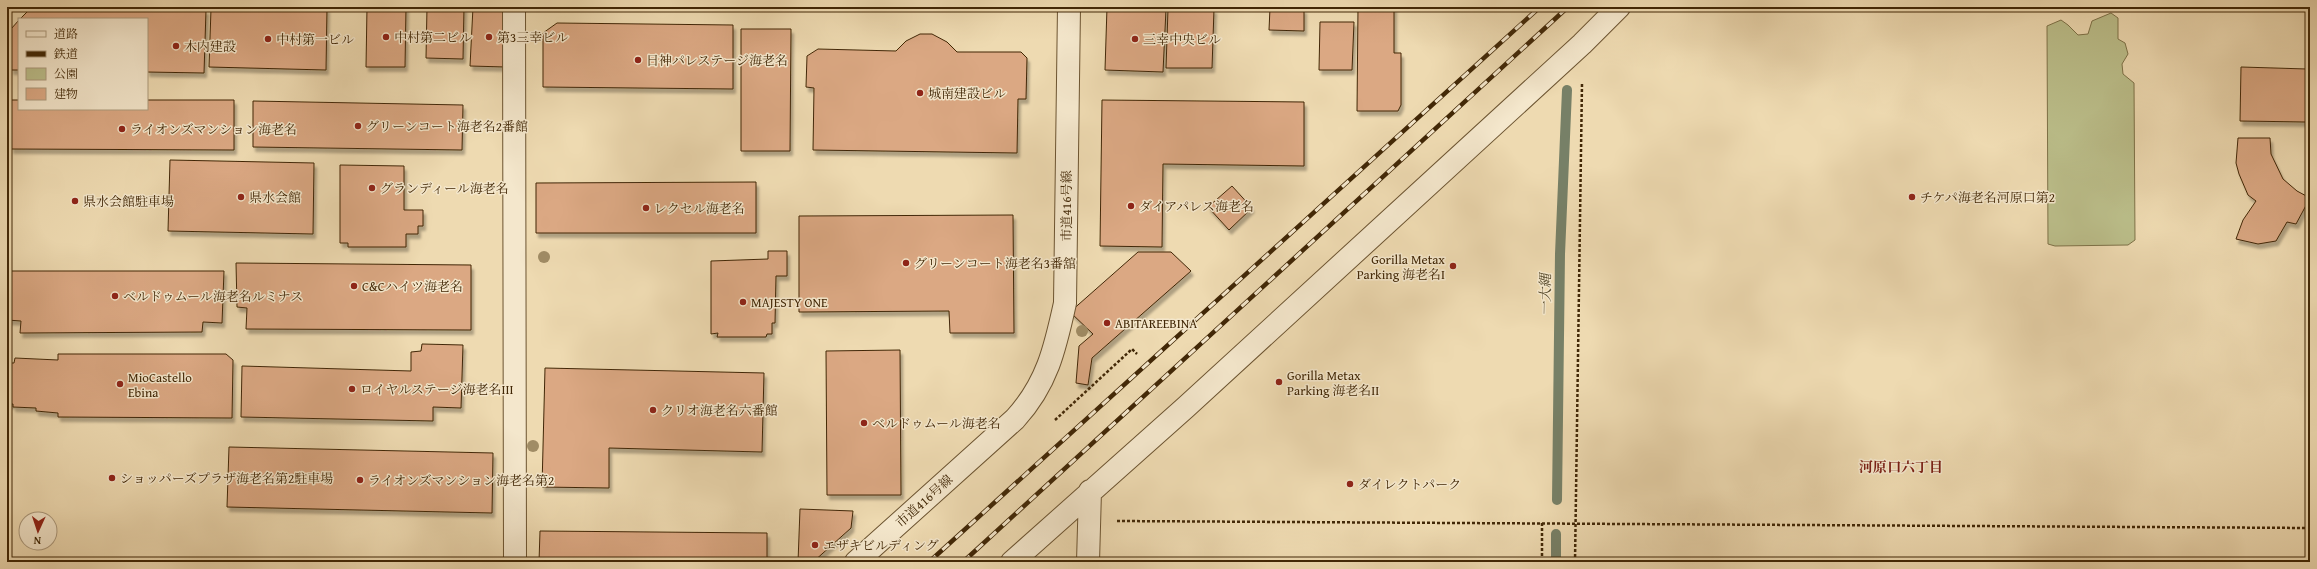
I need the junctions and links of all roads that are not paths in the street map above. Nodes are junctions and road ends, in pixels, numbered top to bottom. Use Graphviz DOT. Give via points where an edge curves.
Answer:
graph roads {
  1 [pos="514,7"];
  2 [pos="1069,7"];
  3 [pos="1620,7"];
  4 [pos="1090,492"];
  5 [pos="515,562"];
  6 [pos="856,562"];
  7 [pos="1012,562"];
  8 [pos="1088,562"];
  1 -- 5 [label="street"];
  2 -- 6 [label="street, 市道416号線" via="1065,303 1054,351 1031,401 1015,419"];
  3 -- 4 [label="street"];
  4 -- 7 [label="street"];
  4 -- 8 [label="street"];
}
